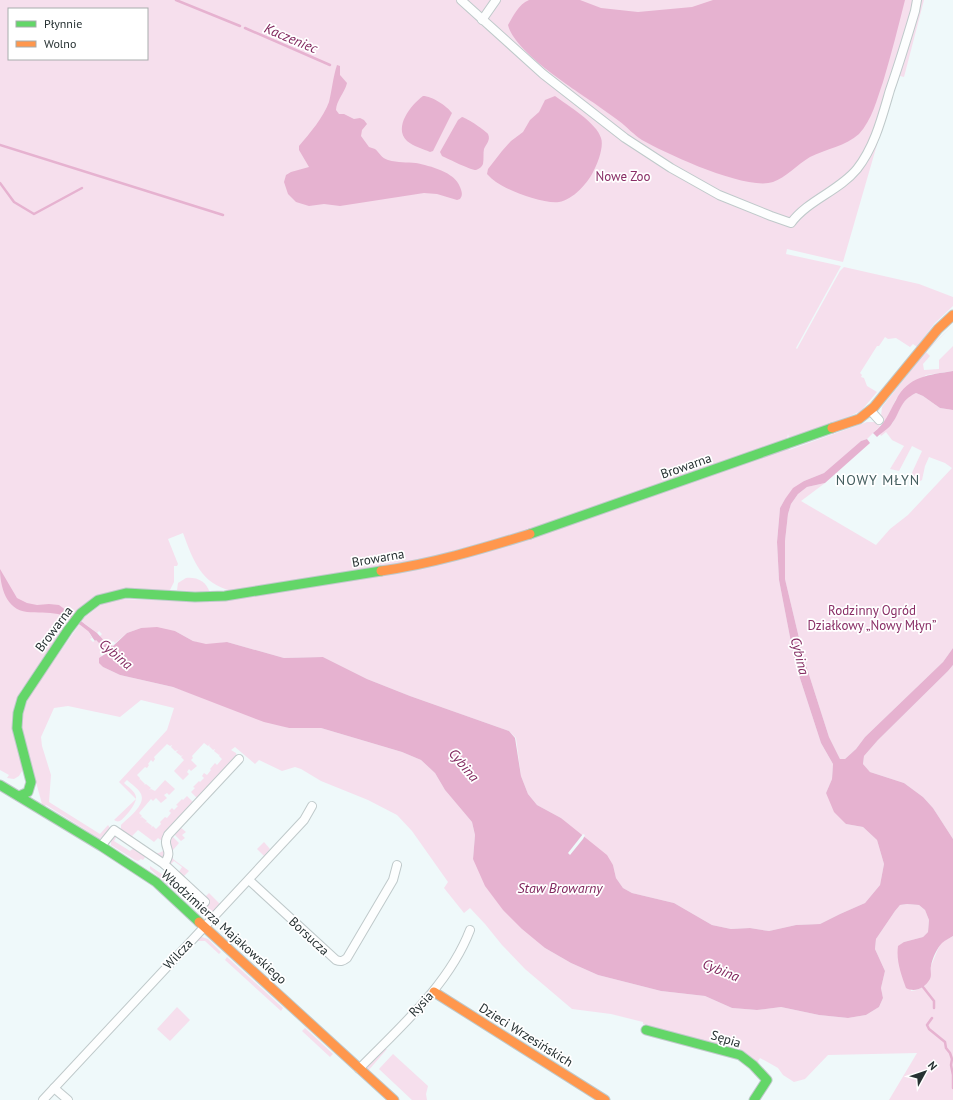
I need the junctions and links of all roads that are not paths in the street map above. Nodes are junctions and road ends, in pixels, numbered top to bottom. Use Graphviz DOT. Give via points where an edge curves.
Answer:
graph roads {
  1 [pos="461,0"];
  2 [pos="496,0"];
  3 [pos="917,0"];
  4 [pos="482,20"];
  5 [pos="953,314"];
  6 [pos="870,410"];
  7 [pos="879,420"];
  8 [pos="239,759"];
  9 [pos="0,785"];
  10 [pos="19,796"];
  11 [pos="312,806"];
  12 [pos="101,846"];
  13 [pos="164,864"];
  14 [pos="397,865"];
  15 [pos="248,880"];
  16 [pos="205,902"];
  17 [pos="205,926"];
  18 [pos="470,930"];
  19 [pos="434,992"];
  20 [pos="646,1030"];
  21 [pos="359,1069"];
  22 [pos="54,1088"];
  23 [pos="43,1100"];
  24 [pos="68,1100"];
  25 [pos="394,1100"];
  26 [pos="605,1100"];
  27 [pos="754,1100"];
  1 -- 4 [label="street"];
  2 -- 4 [label="street"];
  3 -- 4 [label="street" via="880,123 868,152 851,176 791,223 719,195 671,168 626,138 543,74"];
  5 -- 6 [label="street, Browarna"];
  6 -- 7 [label="street"];
  6 -- 10 [label="street, Browarna" via="851,422 547,529 437,560 225,596 126,593 98,600 87,608 68,630 22,699 17,728 31,782 28,792"];
  8 -- 13 [label="street" via="168,835 166,846 169,857"];
  9 -- 10 [label="street, Włodzimierza Majakowskiego"];
  10 -- 12 [label="street, Włodzimierza Majakowskiego"];
  11 -- 15 [label="street, Wilcza" via="304,820"];
  12 -- 13 [label="street" via="114,830"];
  12 -- 17 [label="street, Włodzimierza Majakowskiego" via="156,882"];
  13 -- 16 [label="street"];
  14 -- 15 [label="street, Borsucza" via="393,880 347,958 340,962"];
  15 -- 17 [label="street, Wilcza"];
  17 -- 21 [label="street, Włodzimierza Majakowskiego"];
  17 -- 22 [label="street, Wilcza"];
  18 -- 19 [label="street, Rysia"];
  19 -- 21 [label="street, Rysia"];
  19 -- 26 [label="street, Dzieci Wrzesińskich"];
  20 -- 27 [label="street, Sępia" via="740,1055 767,1080"];
  21 -- 25 [label="street, Włodzimierza Majakowskiego"];
  22 -- 23 [label="street, Wilcza"];
  22 -- 24 [label="street"];
}
